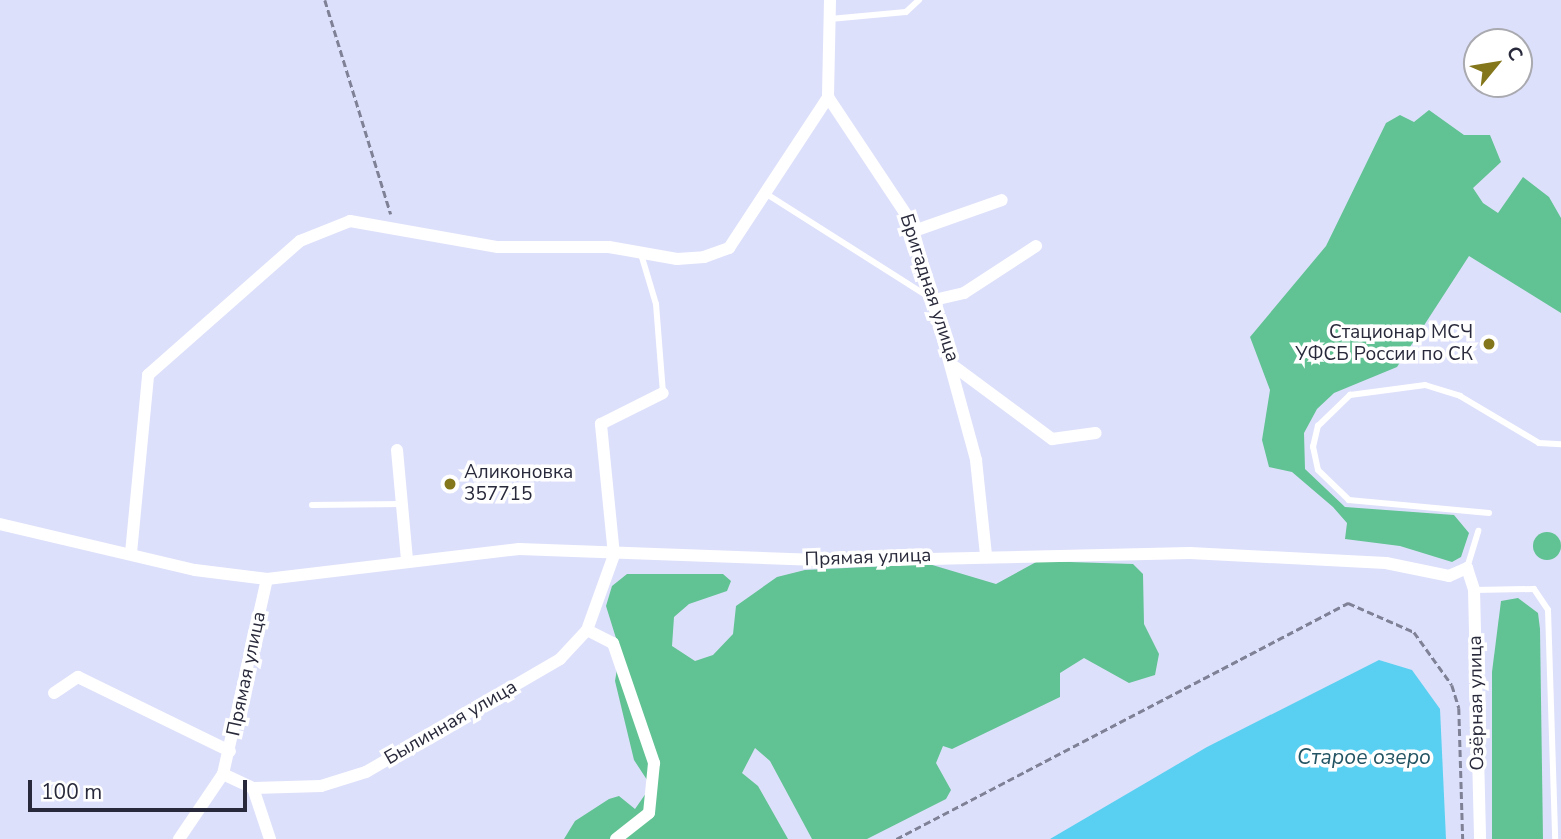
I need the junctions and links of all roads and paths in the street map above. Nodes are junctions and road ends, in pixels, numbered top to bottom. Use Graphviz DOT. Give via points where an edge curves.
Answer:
graph roads {
  1 [pos="325,0"];
  2 [pos="830,0"];
  3 [pos="919,0"];
  4 [pos="828,20"];
  5 [pos="828,97"];
  6 [pos="765,193"];
  7 [pos="1002,200"];
  8 [pos="914,231"];
  9 [pos="399,233"];
  10 [pos="1036,246"];
  11 [pos="640,252"];
  12 [pos="934,300"];
  13 [pos="955,367"];
  14 [pos="663,393"];
  15 [pos="1096,433"];
  16 [pos="1561,444"];
  17 [pos="397,450"];
  18 [pos="402,504"];
  19 [pos="312,505"];
  20 [pos="1489,513"];
  21 [pos="0,523"];
  22 [pos="1478,531"];
  23 [pos="131,553"];
  24 [pos="614,555"];
  25 [pos="986,555"];
  26 [pos="407,560"];
  27 [pos="1467,568"];
  28 [pos="267,579"];
  29 [pos="1474,590"];
  30 [pos="587,630"];
  31 [pos="54,693"];
  32 [pos="230,751"];
  33 [pos="223,774"];
  34 [pos="253,788"];
  35 [pos="1558,820"];
  36 [pos="179,839"];
  37 [pos="270,839"];
  38 [pos="617,839"];
  39 [pos="896,839"];
  40 [pos="1463,839"];
  41 [pos="1480,839"];
  42 [pos="1555,839"];
  1 -- 9 [label="path" via="378,184"];
  2 -- 4 [label="street"];
  3 -- 4 [label="lane" via="906,12"];
  4 -- 5 [label="street"];
  5 -- 6 [label="street"];
  5 -- 8 [label="street, Бригадная улица" via="896,191"];
  6 -- 11 [label="street" via="729,248 677,259"];
  6 -- 12 [label="lane"];
  7 -- 8 [label="street"];
  8 -- 12 [label="street, Бригадная улица"];
  9 -- 11 [label="street" via="498,247"];
  9 -- 23 [label="street" via="350,221 324,227 300,241 148,375"];
  10 -- 12 [label="street" via="964,293"];
  11 -- 14 [label="lane" via="656,304"];
  12 -- 13 [label="street, Бригадная улица"];
  13 -- 15 [label="street" via="1052,439"];
  13 -- 25 [label="street, Бригадная улица" via="976,460"];
  14 -- 24 [label="street" via="601,425"];
  16 -- 20 [label="lane" via="1539,443 1460,396 1425,384 1350,395 1318,426 1313,447 1318,470 1349,500"];
  17 -- 18 [label="street"];
  18 -- 19 [label="lane"];
  18 -- 26 [label="street"];
  21 -- 23 [label="street, Прямая улица"];
  22 -- 27 [label="lane"];
  23 -- 28 [label="street, Прямая улица" via="195,570"];
  24 -- 25 [label="street, Прямая улица" via="839,561"];
  24 -- 26 [label="street, Прямая улица" via="519,549"];
  24 -- 30 [label="street, Былинная улица"];
  25 -- 27 [label="street, Прямая улица" via="1190,552 1386,563 1448,576"];
  26 -- 28 [label="street, Прямая улица"];
  27 -- 29 [label="street, Озёрная улица"];
  28 -- 32 [label="street, Прямая улица"];
  29 -- 35 [label="lane" via="1534,589 1548,610"];
  29 -- 41 [label="street, Озёрная улица"];
  30 -- 34 [label="street, Былинная улица" via="560,659 366,772 321,786"];
  30 -- 38 [label="street" via="613,643 654,763 649,813"];
  31 -- 32 [label="street" via="78,677"];
  32 -- 33 [label="street, Прямая улица"];
  33 -- 34 [label="street, Былинная улица"];
  33 -- 36 [label="street, Прямая улица"];
  34 -- 37 [label="street"];
  35 -- 42 [label="lane"];
  39 -- 40 [label="path" via="1348,603 1414,632 1452,685 1460,708"];
}
